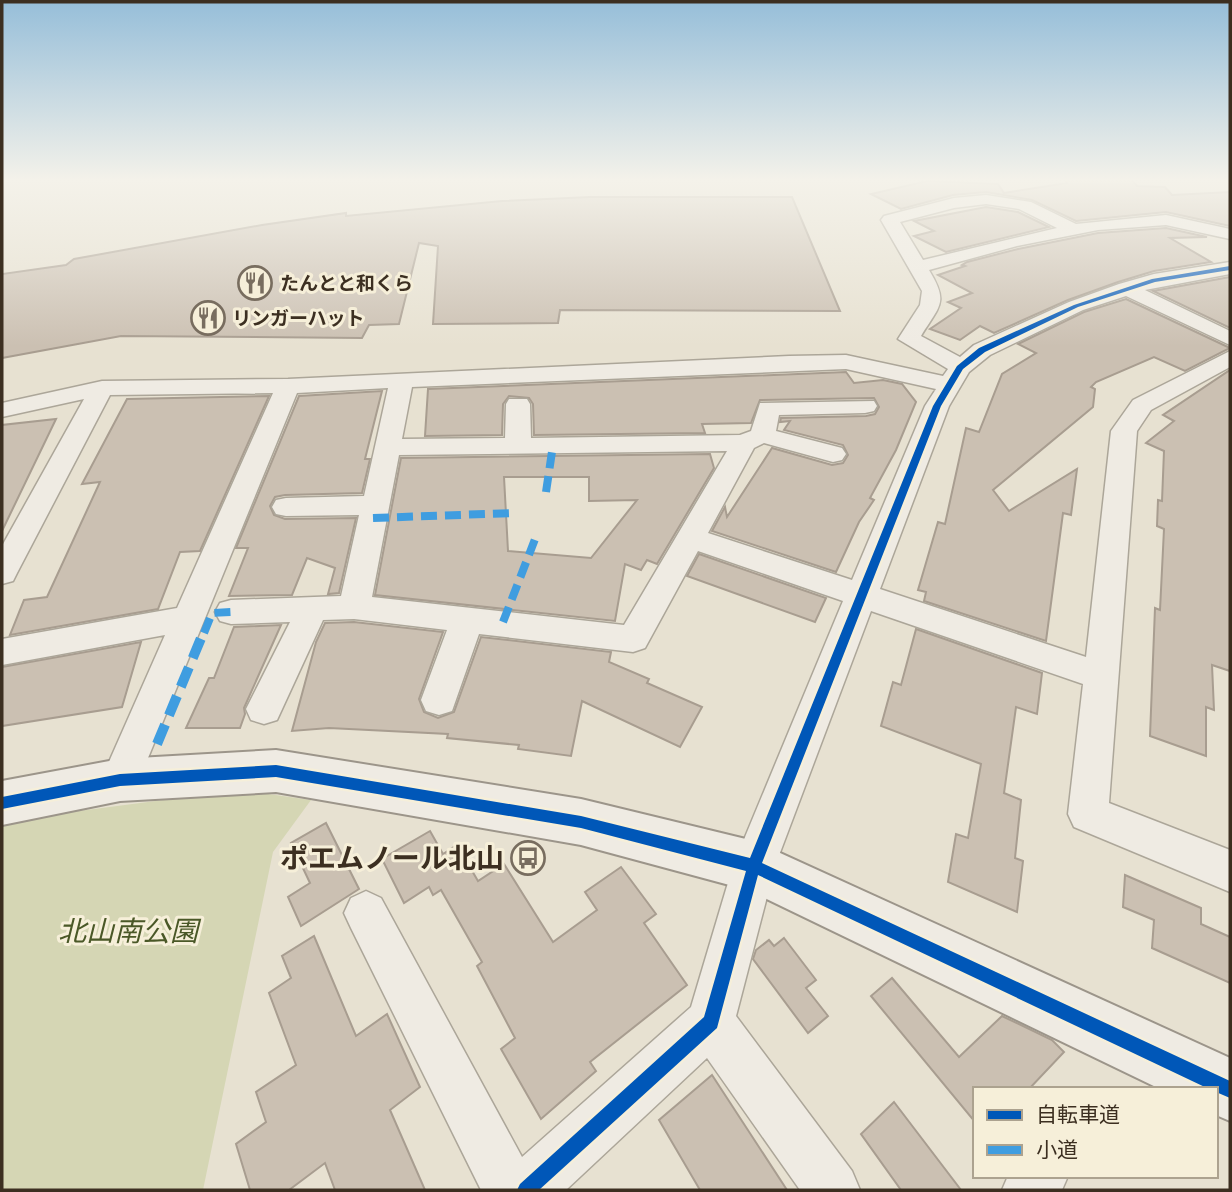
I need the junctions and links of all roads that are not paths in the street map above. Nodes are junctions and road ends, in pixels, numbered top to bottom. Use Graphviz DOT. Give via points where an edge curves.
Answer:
graph roads {
  1 [pos="899,235"];
  2 [pos="1045,235"];
  3 [pos="917,267"];
  4 [pos="1230,268"];
  5 [pos="1126,288"];
  6 [pos="1230,339"];
  7 [pos="1230,358"];
  8 [pos="955,377"];
  9 [pos="402,380"];
  10 [pos="288,386"];
  11 [pos="102,388"];
  12 [pos="518,404"];
  13 [pos="865,406"];
  14 [pos="2,410"];
  15 [pos="753,439"];
  16 [pos="518,446"];
  17 [pos="388,447"];
  18 [pos="833,454"];
  19 [pos="376,505"];
  20 [pos="286,508"];
  21 [pos="691,538"];
  22 [pos="2,573"];
  23 [pos="862,594"];
  24 [pos="354,607"];
  25 [pos="312,609"];
  26 [pos="231,612"];
  27 [pos="468,618"];
  28 [pos="187,619"];
  29 [pos="2,652"];
  30 [pos="1100,676"];
  31 [pos="439,700"];
  32 [pos="264,709"];
  33 [pos="120,780"];
  34 [pos="2,803"];
  35 [pos="754,866"];
  36 [pos="1230,871"];
  37 [pos="366,913"];
  38 [pos="711,1021"];
  39 [pos="1230,1090"];
  40 [pos="510,1190"];
  41 [pos="526,1190"];
  42 [pos="833,1190"];
  1 -- 3 [label="street"];
  2 -- 3 [label="street"];
  3 -- 8 [label="street" via="932,291 930,305 909,340 940,353"];
  4 -- 5 [label="street"];
  5 -- 6 [label="street"];
  5 -- 8 [label="street" via="982,350"];
  7 -- 30 [label="street" via="1142,405 1124,431"];
  8 -- 9 [label="street" via="846,362"];
  8 -- 23 [label="street" via="937,406"];
  9 -- 10 [label="street"];
  9 -- 17 [label="street"];
  10 -- 11 [label="street"];
  10 -- 28 [label="street"];
  11 -- 14 [label="street"];
  11 -- 22 [label="street"];
  12 -- 16 [label="street"];
  13 -- 15 [label="street" via="769,408"];
  15 -- 16 [label="street"];
  15 -- 18 [label="street"];
  15 -- 21 [label="street"];
  16 -- 17 [label="street"];
  17 -- 19 [label="street"];
  19 -- 20 [label="street"];
  19 -- 24 [label="street"];
  21 -- 23 [label="street"];
  21 -- 27 [label="street" via="633,639"];
  23 -- 30 [label="street"];
  23 -- 35 [label="street"];
  24 -- 25 [label="street"];
  24 -- 27 [label="street"];
  25 -- 26 [label="street"];
  25 -- 32 [label="street"];
  27 -- 31 [label="street"];
  28 -- 29 [label="street"];
  28 -- 33 [label="street"];
  30 -- 36 [label="street" via="1088,814"];
  33 -- 34 [label="street"];
  33 -- 35 [label="street" via="276,771 581,822"];
  35 -- 38 [label="street"];
  35 -- 39 [label="street"];
  37 -- 40 [label="street"];
  38 -- 41 [label="street"];
  38 -- 42 [label="street"];
}
